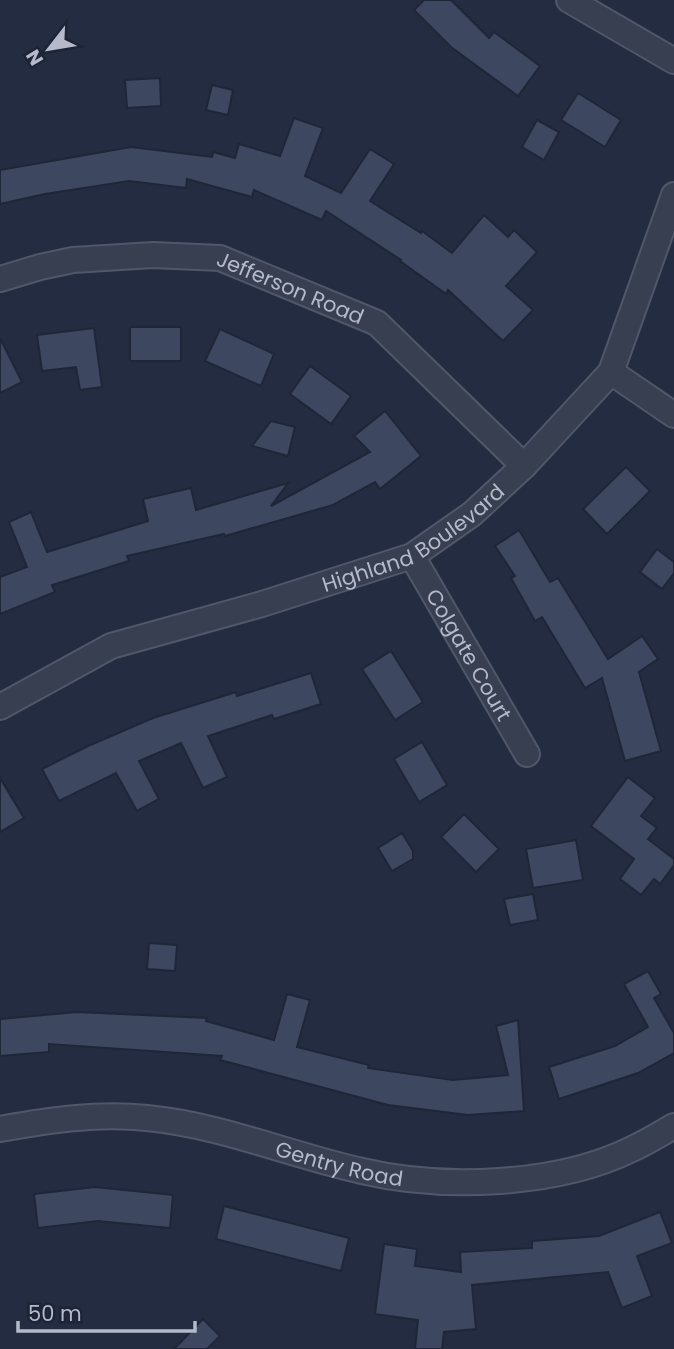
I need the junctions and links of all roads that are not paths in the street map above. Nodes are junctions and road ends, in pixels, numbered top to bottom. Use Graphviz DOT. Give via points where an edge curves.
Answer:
graph roads {
  1 [pos="569,0"];
  2 [pos="674,61"];
  3 [pos="674,195"];
  4 [pos="0,279"];
  5 [pos="611,372"];
  6 [pos="674,415"];
  7 [pos="524,466"];
  8 [pos="412,556"];
  9 [pos="0,707"];
  10 [pos="527,754"];
  11 [pos="674,1126"];
  12 [pos="0,1129"];
  1 -- 2 [label="street"];
  3 -- 5 [label="street, Highland Boulevard"];
  4 -- 7 [label="street, Jefferson Road" via="73,260 153,255 220,258 377,323"];
  5 -- 6 [label="street"];
  5 -- 7 [label="street, Highland Boulevard"];
  7 -- 8 [label="street, Highland Boulevard" via="472,514"];
  8 -- 9 [label="street, Highland Boulevard" via="111,646"];
  8 -- 10 [label="street, Colgate Court"];
  11 -- 12 [label="street, Gentry Road" via="631,1150 594,1163 542,1176 444,1184 362,1171 198,1125 146,1118 94,1116"];
}
